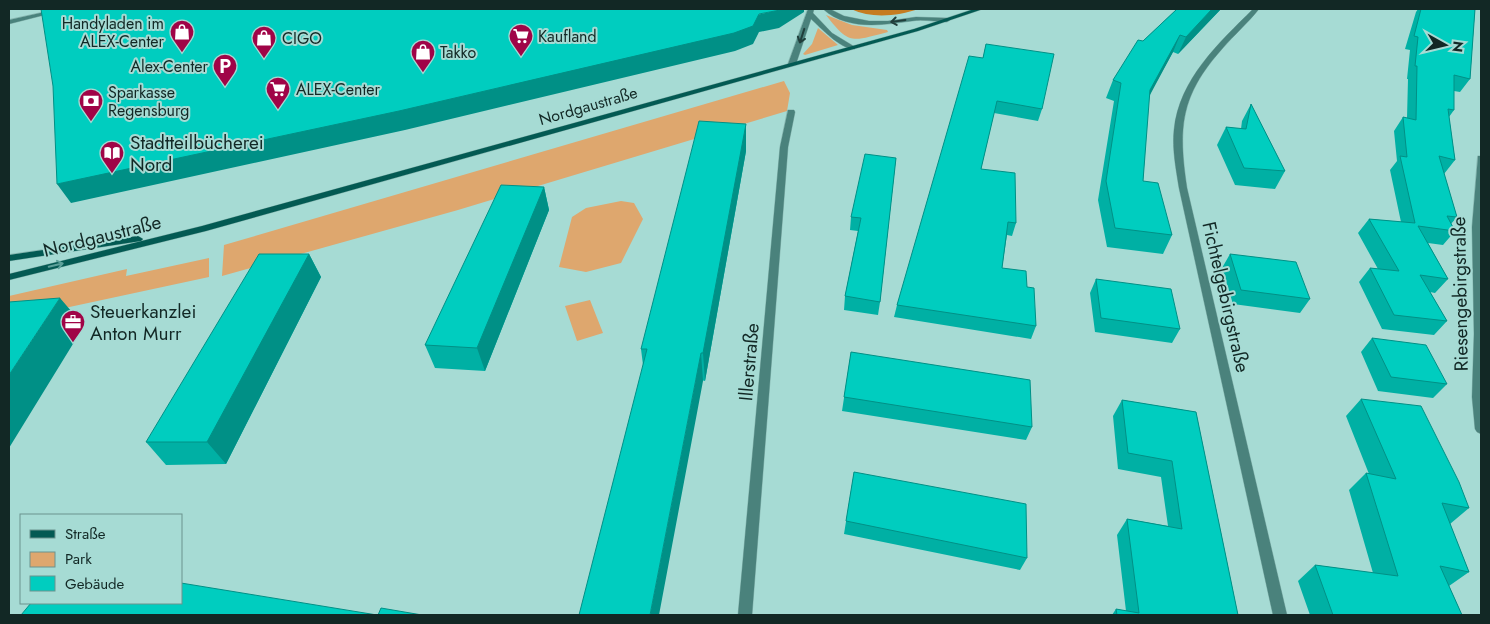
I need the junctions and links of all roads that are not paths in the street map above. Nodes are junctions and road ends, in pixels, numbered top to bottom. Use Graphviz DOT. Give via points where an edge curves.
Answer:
graph roads {
  1 [pos="64,9"];
  2 [pos="826,9"];
  3 [pos="980,9"];
  4 [pos="1256,9"];
  5 [pos="810,11"];
  6 [pos="947,20"];
  7 [pos="9,22"];
  8 [pos="853,48"];
  9 [pos="792,64"];
  10 [pos="791,112"];
  11 [pos="1481,158"];
  12 [pos="203,229"];
  13 [pos="9,258"];
  14 [pos="9,276"];
  15 [pos="1480,398"];
  16 [pos="1481,429"];
  17 [pos="746,615"];
  18 [pos="1280,615"];
  1 -- 7 [label="street"];
  6 -- 2 [label="street, one-way" via="851,21"];
  3 -- 6 [label="main road, Nordgaustraße"];
  4 -- 18 [label="street, Fichtelgebirgstraße" via="1211,56 1197,77 1186,98 1178,127 1177,151"];
  5 -- 8 [label="street" via="830,34"];
  5 -- 9 [label="street, one-way"];
  6 -- 8 [label="main road, Nordgaustraße"];
  8 -- 9 [label="main road, Nordgaustraße"];
  9 -- 12 [label="main road, Nordgaustraße"];
  10 -- 17 [label="street, Illerstraße" via="784,147"];
  11 -- 15 [label="street, Riesengebirgstraße" via="1476,228"];
  12 -- 13 [label="main road, Nordgaustraße"];
  14 -- 12 [label="main road, Nordgaustraße, one-way"];
  15 -- 16 [label="street, Riesengebirgstraße"];
}
